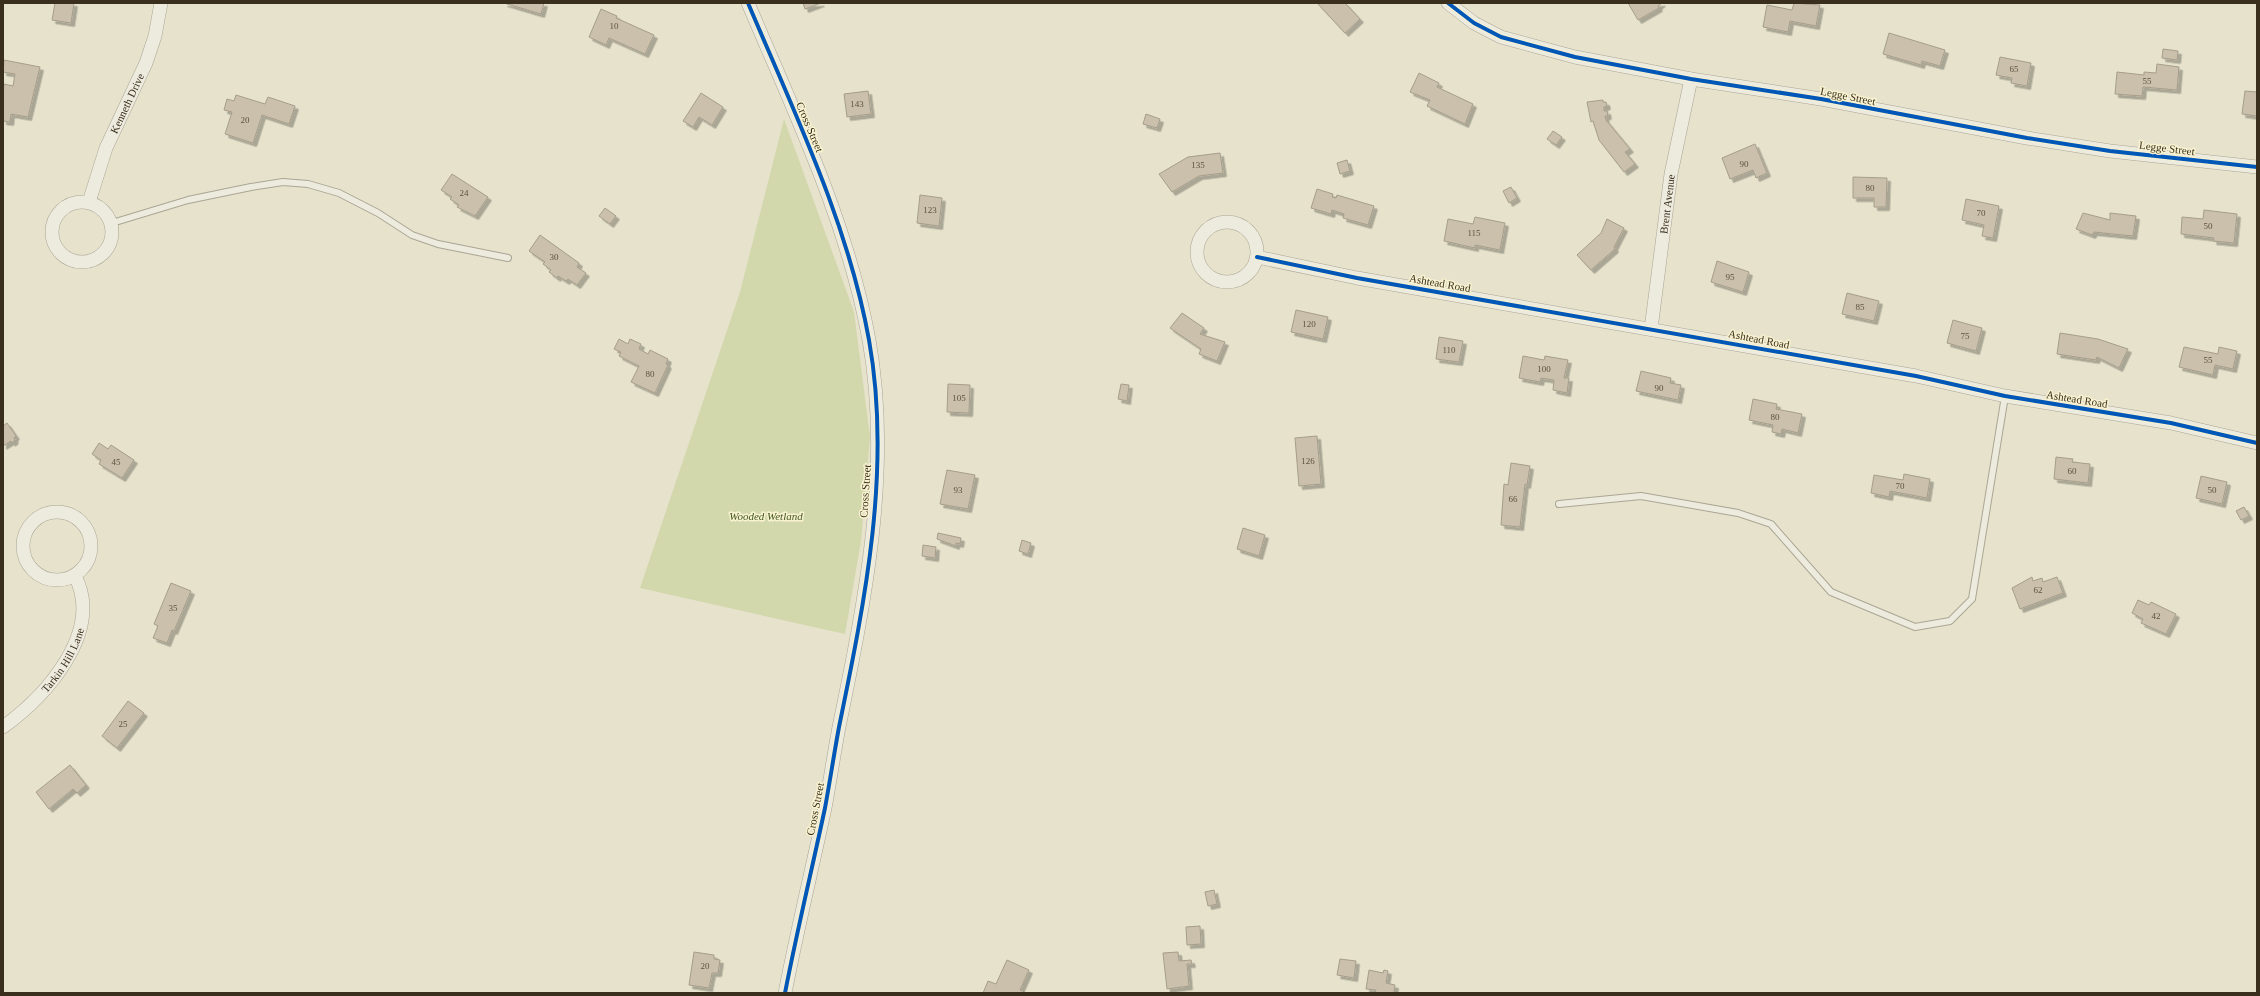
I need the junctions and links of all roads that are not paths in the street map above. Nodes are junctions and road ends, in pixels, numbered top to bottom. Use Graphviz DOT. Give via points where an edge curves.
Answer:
graph roads {
  1 [pos="161,3"];
  2 [pos="748,3"];
  3 [pos="1448,3"];
  4 [pos="1691,79"];
  5 [pos="2257,167"];
  6 [pos="89,202"];
  7 [pos="112,223"];
  8 [pos="1257,257"];
  9 [pos="508,258"];
  10 [pos="1651,329"];
  11 [pos="2005,396"];
  12 [pos="2257,442"];
  13 [pos="1559,504"];
  14 [pos="75,576"];
  15 [pos="3,727"];
  16 [pos="785,993"];
  1 -- 6 [label="street, Kenneth Drive" via="155,36 146,63 106,148"];
  2 -- 16 [label="street, Cross Street" via="816,166 851,270 869,341 875,384 877,428 873,514 859,626 825,805"];
  3 -- 4 [label="street, Legge Street" via="1488,32 1528,46 1582,59"];
  4 -- 5 [label="street, Legge Street" via="1821,99 1944,124 2110,151"];
  4 -- 10 [label="street, Brent Avenue" via="1671,174"];
  6 -- 7 [label="street" via="103,209"];
  6 -- 7 [label="street" via="66,206 56,218 53,225 54,241 62,254 76,261 91,261 98,257 109,246 113,231"];
  7 -- 9 [label="lane" via="188,200 251,187 283,182 308,184 340,193 412,235 438,244"];
  8 -- 8 [label="street" via="1251,271 1238,281 1214,280 1202,269 1197,254 1200,238 1218,223 1242,225 1251,233 1257,244"];
  8 -- 10 [label="street, Ashtead Road" via="1349,276"];
  10 -- 11 [label="street, Ashtead Road" via="1916,376"];
  11 -- 12 [label="street, Ashtead Road" via="2171,423"];
  11 -- 13 [label="lane" via="1972,599 1950,621 1915,627 1831,592 1771,524 1738,513 1641,496"];
  14 -- 14 [label="street" via="50,580 28,565 23,541 29,526 40,516 56,511 64,512 78,518 88,530 92,546 91,555"];
  14 -- 15 [label="street, Tarkin Hill Lane" via="82,592 83,615 67,657 46,688"];
}
